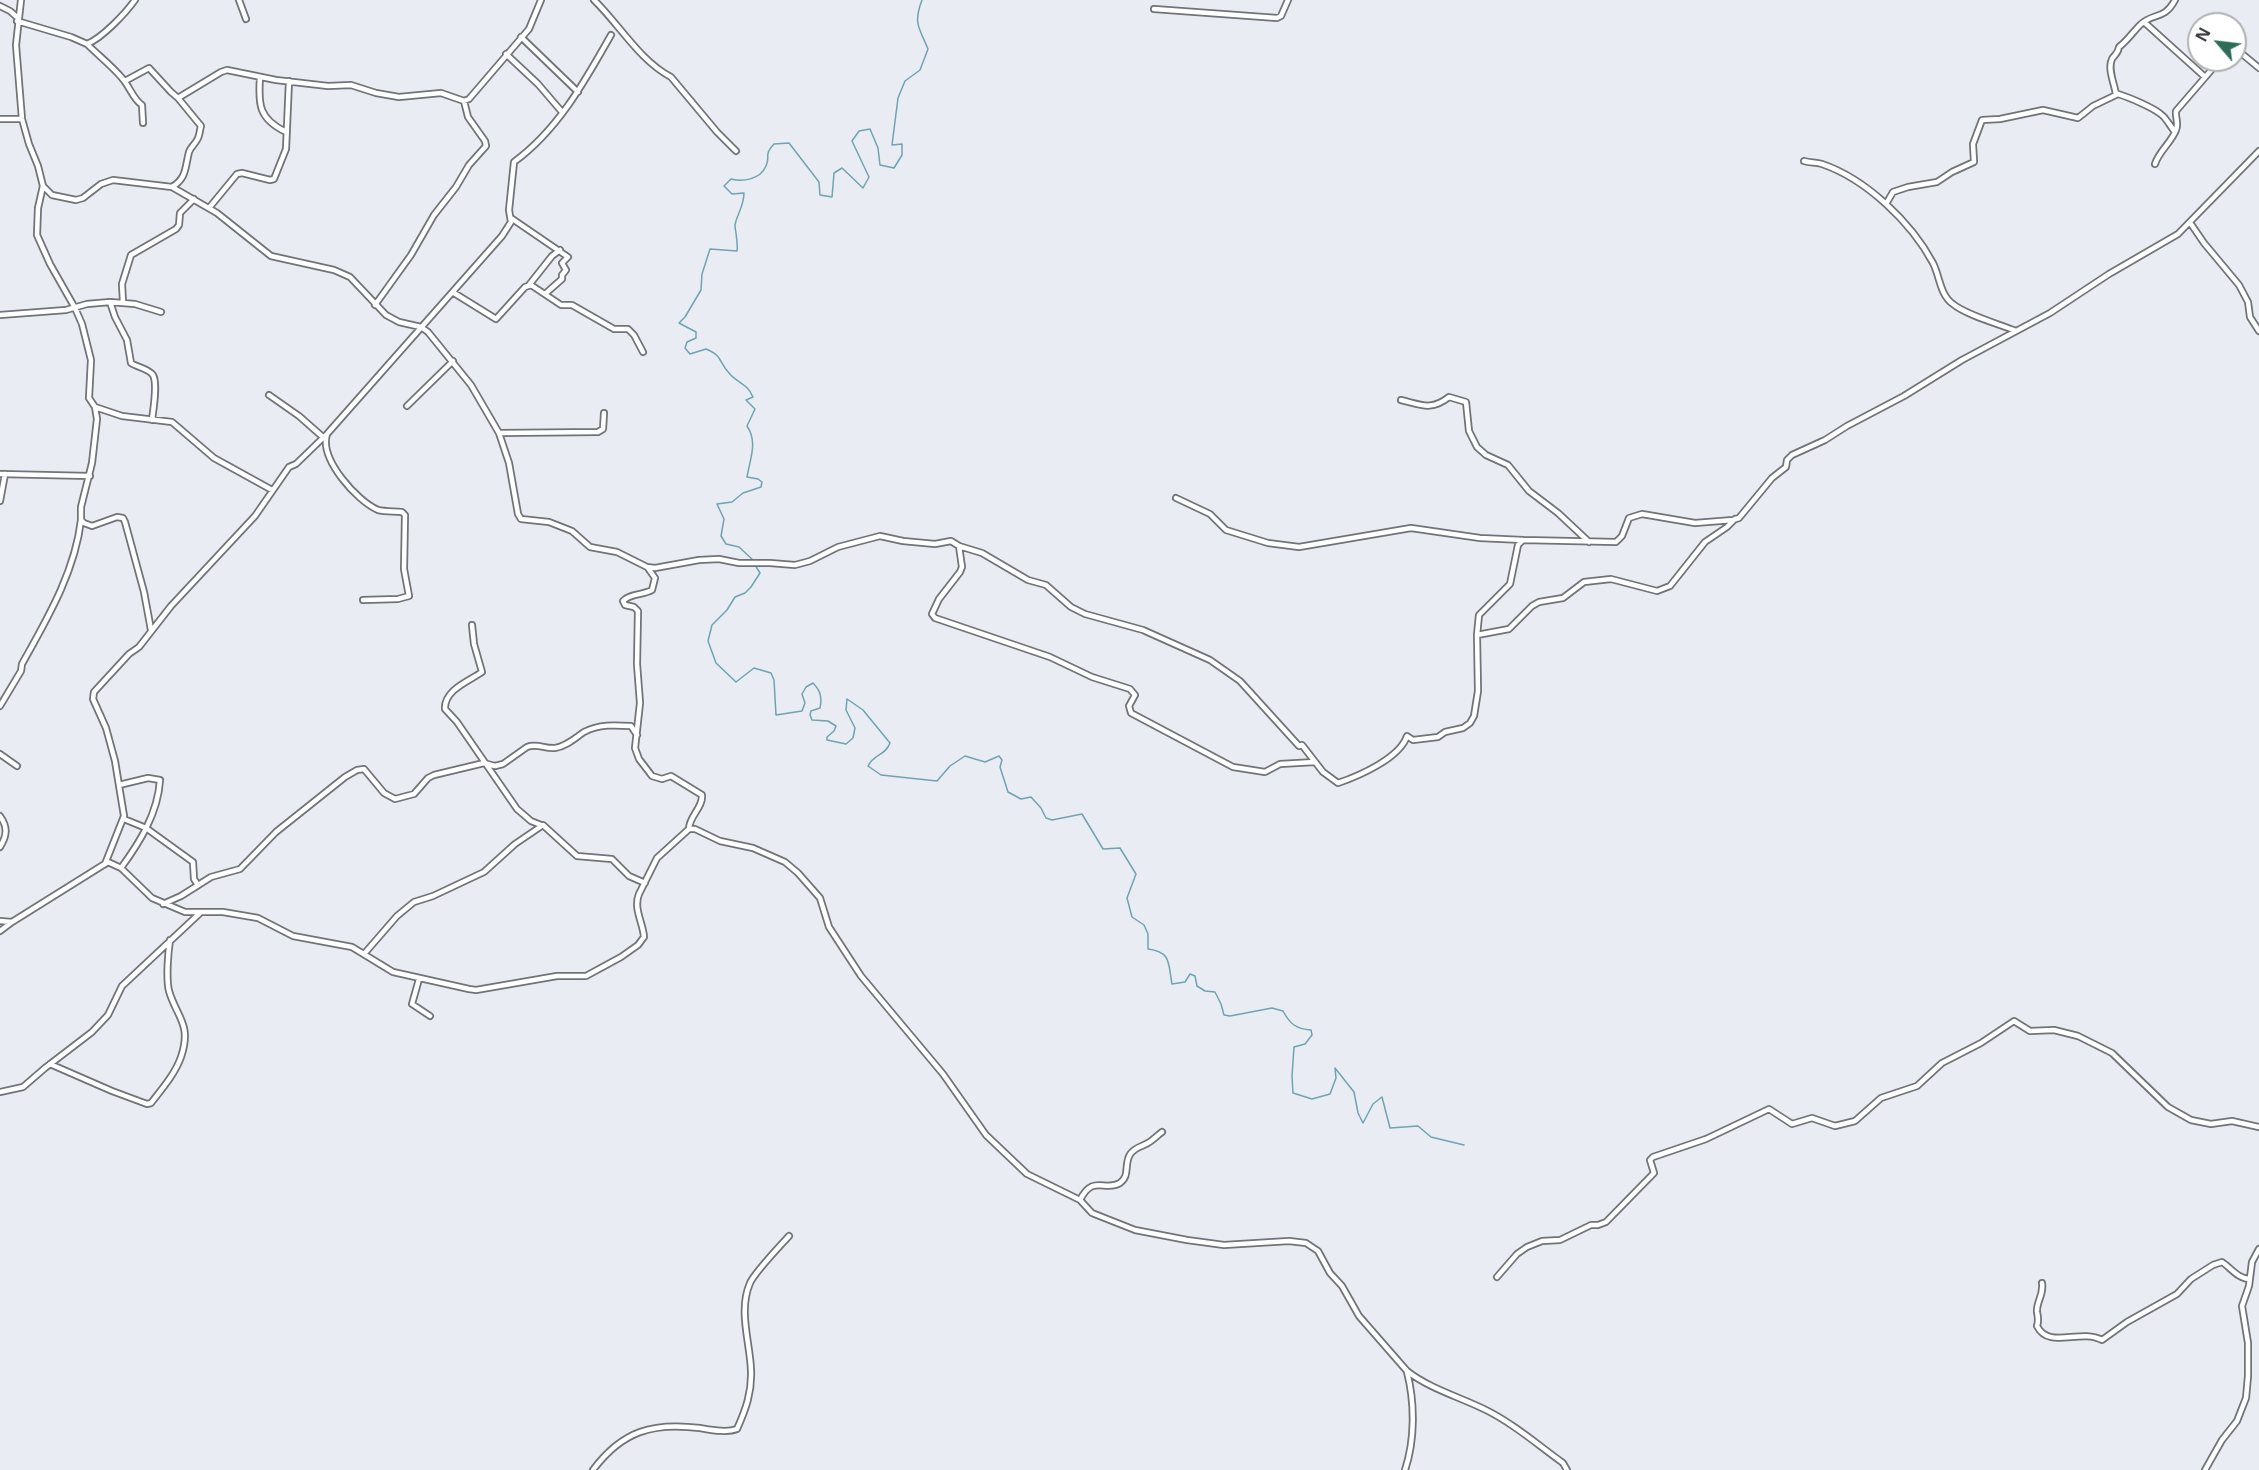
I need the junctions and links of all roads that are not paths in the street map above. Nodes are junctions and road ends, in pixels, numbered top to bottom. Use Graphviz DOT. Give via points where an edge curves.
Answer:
graph roads {
  1 [pos="21,0"];
  2 [pos="135,0"];
  3 [pos="238,0"];
  4 [pos="541,0"];
  5 [pos="594,0"];
  6 [pos="1288,0"];
  7 [pos="2175,0"];
  8 [pos="0,6"];
  9 [pos="1154,9"];
  10 [pos="246,19"];
  11 [pos="18,20"];
  12 [pos="2144,22"];
  13 [pos="611,35"];
  14 [pos="521,38"];
  15 [pos="87,44"];
  16 [pos="506,54"];
  17 [pos="2259,59"];
  18 [pos="2257,66"];
  19 [pos="2209,72"];
  20 [pos="260,77"];
  21 [pos="2205,77"];
  22 [pos="125,81"];
  23 [pos="289,81"];
  24 [pos="578,92"];
  25 [pos="2116,95"];
  26 [pos="178,98"];
  27 [pos="464,101"];
  28 [pos="562,112"];
  29 [pos="2175,113"];
  30 [pos="0,119"];
  31 [pos="22,119"];
  32 [pos="2165,119"];
  33 [pos="142,123"];
  34 [pos="286,132"];
  35 [pos="2175,132"];
  36 [pos="736,151"];
  37 [pos="2259,153"];
  38 [pos="1804,161"];
  39 [pos="2155,164"];
  40 [pos="179,183"];
  41 [pos="42,186"];
  42 [pos="172,187"];
  43 [pos="179,189"];
  44 [pos="194,199"];
  45 [pos="1886,204"];
  46 [pos="209,208"];
  47 [pos="511,218"];
  48 [pos="2191,224"];
  49 [pos="560,250"];
  50 [pos="530,285"];
  51 [pos="454,293"];
  52 [pos="545,294"];
  53 [pos="110,302"];
  54 [pos="123,302"];
  55 [pos="375,305"];
  56 [pos="75,308"];
  57 [pos="161,312"];
  58 [pos="0,315"];
  59 [pos="421,327"];
  60 [pos="2016,331"];
  61 [pos="2259,331"];
  62 [pos="643,352"];
  63 [pos="453,361"];
  64 [pos="269,395"];
  65 [pos="1401,400"];
  66 [pos="407,406"];
  67 [pos="95,407"];
  68 [pos="604,413"];
  69 [pos="152,420"];
  70 [pos="499,433"];
  71 [pos="325,437"];
  72 [pos="3,474"];
  73 [pos="90,476"];
  74 [pos="272,490"];
  75 [pos="1176,498"];
  76 [pos="0,501"];
  77 [pos="1736,519"];
  78 [pos="81,520"];
  79 [pos="1523,540"];
  80 [pos="1589,542"];
  81 [pos="959,546"];
  82 [pos="647,567"];
  83 [pos="363,600"];
  84 [pos="472,625"];
  85 [pos="151,630"];
  86 [pos="1477,635"];
  87 [pos="0,706"];
  88 [pos="638,720"];
  89 [pos="631,726"];
  90 [pos="637,735"];
  91 [pos="1,757"];
  92 [pos="1315,762"];
  93 [pos="484,763"];
  94 [pos="17,766"];
  95 [pos="119,785"];
  96 [pos="0,816"];
  97 [pos="124,819"];
  98 [pos="541,825"];
  99 [pos="146,828"];
  100 [pos="689,829"];
  101 [pos="0,847"];
  102 [pos="105,864"];
  103 [pos="121,868"];
  104 [pos="645,883"];
  105 [pos="198,885"];
  106 [pos="164,904"];
  107 [pos="200,913"];
  108 [pos="0,921"];
  109 [pos="12,922"];
  110 [pos="0,931"];
  111 [pos="170,940"];
  112 [pos="364,954"];
  113 [pos="419,979"];
  114 [pos="430,1016"];
  115 [pos="50,1064"];
  116 [pos="0,1092"];
  117 [pos="2259,1127"];
  118 [pos="1162,1132"];
  119 [pos="1080,1200"];
  120 [pos="789,1236"];
  121 [pos="2259,1249"];
  122 [pos="1497,1277"];
  123 [pos="2250,1278"];
  124 [pos="2042,1283"];
  125 [pos="1407,1371"];
  126 [pos="593,1470"];
  127 [pos="1406,1470"];
  128 [pos="1568,1470"];
  129 [pos="2205,1470"];
  1 -- 11 [label="street"];
  2 -- 15 [label="street"];
  3 -- 10 [label="street"];
  4 -- 14 [label="street"];
  5 -- 36 [label="street"];
  6 -- 9 [label="street" via="1277,18"];
  7 -- 12 [label="street" via="2165,14"];
  8 -- 11 [label="street"];
  11 -- 15 [label="street"];
  11 -- 31 [label="street" via="16,45"];
  12 -- 21 [label="street"];
  12 -- 25 [label="street" via="2119,47 2112,60"];
  13 -- 24 [label="street"];
  14 -- 16 [label="street"];
  14 -- 24 [label="street"];
  15 -- 22 [label="street"];
  16 -- 27 [label="street"];
  16 -- 28 [label="street"];
  17 -- 18 [label="street"];
  19 -- 21 [label="street"];
  20 -- 23 [label="street"];
  20 -- 26 [label="street" via="224,70"];
  20 -- 34 [label="street" via="264,116"];
  21 -- 29 [label="street"];
  22 -- 26 [label="street" via="149,68"];
  22 -- 33 [label="street" via="144,108"];
  23 -- 27 [label="street" via="351,85 399,97 441,93"];
  23 -- 34 [label="street"];
  24 -- 28 [label="street"];
  25 -- 32 [label="street" via="2140,102"];
  25 -- 45 [label="street" via="2078,118 2043,110 1981,120 1973,144 1974,162 1937,182 1893,192"];
  26 -- 40 [label="street" via="201,126"];
  27 -- 55 [label="street" via="468,117 486,146 434,215"];
  28 -- 47 [label="street" via="513,164"];
  29 -- 32 [label="street"];
  29 -- 35 [label="street"];
  30 -- 31 [label="street"];
  31 -- 41 [label="street"];
  32 -- 35 [label="street"];
  34 -- 46 [label="street" via="286,148 274,179 237,174"];
  35 -- 39 [label="street"];
  37 -- 48 [label="street"];
  38 -- 45 [label="street" via="1842,173"];
  40 -- 42 [label="street"];
  40 -- 43 [label="street"];
  41 -- 42 [label="street" via="52,195 76,200 113,180"];
  41 -- 56 [label="street" via="37,235"];
  42 -- 43 [label="street"];
  43 -- 44 [label="street"];
  44 -- 46 [label="street"];
  44 -- 54 [label="street" via="180,213 176,229 131,255 122,284"];
  45 -- 60 [label="street" via="1932,261 1942,289 1952,303"];
  46 -- 55 [label="street" via="271,256 326,266 350,277"];
  47 -- 49 [label="street"];
  47 -- 51 [label="street" via="502,236"];
  48 -- 60 [label="street"];
  48 -- 61 [label="street" via="2239,285"];
  49 -- 50 [label="street"];
  49 -- 52 [label="street" via="568,256 562,263 566,272"];
  50 -- 51 [label="street" via="496,319"];
  50 -- 52 [label="street"];
  51 -- 59 [label="street"];
  52 -- 62 [label="street" via="609,327 628,329"];
  53 -- 54 [label="street"];
  53 -- 56 [label="street"];
  53 -- 69 [label="street" via="127,339 131,363 153,377"];
  54 -- 57 [label="street"];
  55 -- 59 [label="street" via="399,322"];
  56 -- 58 [label="street"];
  56 -- 67 [label="street" via="91,360 89,398"];
  59 -- 63 [label="street"];
  59 -- 71 [label="street"];
  60 -- 77 [label="street" via="1792,455"];
  63 -- 66 [label="street"];
  63 -- 70 [label="street"];
  64 -- 71 [label="street"];
  65 -- 80 [label="street" via="1432,406 1449,397 1466,402 1469,431 1477,447 1508,465 1529,490"];
  67 -- 69 [label="street"];
  67 -- 73 [label="street"];
  68 -- 70 [label="street" via="603,429 598,432"];
  69 -- 74 [label="street" via="176,424 214,458"];
  70 -- 82 [label="street" via="519,518 549,522 572,531 590,547 617,552"];
  71 -- 74 [label="street" via="289,467"];
  71 -- 83 [label="street" via="328,455 347,485 377,509 405,515 404,569 409,596"];
  72 -- 73 [label="street"];
  72 -- 76 [label="street"];
  73 -- 78 [label="street"];
  74 -- 85 [label="street" via="255,516"];
  75 -- 79 [label="street" via="1210,514 1226,530 1289,547 1416,527 1480,538"];
  77 -- 80 [label="street" via="1695,523 1636,514 1629,518 1619,541"];
  77 -- 86 [label="street" via="1705,542 1670,586 1657,591 1611,579 1584,582 1563,598 1532,606 1514,627"];
  78 -- 85 [label="street" via="92,526 123,518"];
  78 -- 87 [label="street" via="76,549 60,592"];
  79 -- 80 [label="street"];
  79 -- 86 [label="street" via="1518,545 1511,581 1480,612"];
  81 -- 82 [label="street" via="951,541 935,544 880,536 838,547 795,565 719,559"];
  81 -- 92 [label="street" via="982,553 1046,585 1085,614 1143,630 1226,669"];
  81 -- 92 [label="street" via="962,567 938,601 932,614 935,618 1130,689 1135,694 1129,706 1131,713 1233,767 1265,772 1280,764"];
  82 -- 88 [label="street" via="655,578 652,590 623,601 638,611"];
  84 -- 93 [label="street" via="482,672 452,692 445,704 447,713"];
  85 -- 95 [label="street" via="92,696 106,728"];
  86 -- 92 [label="street" via="1478,691 1474,716 1467,726 1438,737 1413,740 1407,736 1391,756 1340,783"];
  88 -- 89 [label="street"];
  88 -- 90 [label="street"];
  89 -- 90 [label="street"];
  89 -- 93 [label="street" via="608,724 590,729 559,747 532,745 503,764"];
  90 -- 100 [label="street" via="636,752 650,775 671,776 702,795"];
  91 -- 94 [label="street"];
  93 -- 98 [label="street" via="517,809"];
  93 -- 105 [label="street" via="434,775 414,794 395,799 384,793 364,769 357,770 276,832 240,869"];
  95 -- 97 [label="street"];
  95 -- 99 [label="street" via="148,778 160,780 158,799"];
  96 -- 101 [label="street" via="6,829"];
  97 -- 99 [label="street"];
  97 -- 102 [label="street"];
  98 -- 104 [label="street" via="577,856 612,859 629,876"];
  98 -- 112 [label="street" via="484,872 405,908"];
  99 -- 103 [label="street"];
  99 -- 105 [label="street" via="193,862"];
  100 -- 104 [label="street" via="657,858"];
  100 -- 119 [label="street" via="753,849 785,862 798,873 820,898 829,927 861,976 943,1074 986,1135 1027,1174"];
  102 -- 103 [label="street" via="110,862"];
  102 -- 109 [label="street"];
  103 -- 106 [label="street" via="152,898"];
  104 -- 113 [label="street" via="637,899 644,937 613,962 586,976 557,976 476,990"];
  105 -- 106 [label="street"];
  106 -- 107 [label="street"];
  107 -- 111 [label="street"];
  107 -- 112 [label="street" via="252,916 268,921 285,934 346,945"];
  108 -- 109 [label="street"];
  109 -- 110 [label="street"];
  111 -- 115 [label="street" via="122,986 108,1015 92,1032"];
  111 -- 115 [label="street" via="168,982 183,1020 184,1044 176,1067 151,1103"];
  112 -- 113 [label="street" via="393,972"];
  113 -- 114 [label="street" via="412,1004"];
  115 -- 116 [label="street" via="23,1087"];
  117 -- 122 [label="street" via="2234,1121 2211,1124 2191,1120 2168,1107 2112,1053 2078,1036 2054,1030 2032,1031 2014,1021 1942,1063 1917,1086 1881,1098 1855,1121 1834,1126 1812,1118 1792,1124 1769,1108 1706,1139 1653,1157 1650,1160 1654,1173 1606,1222 1560,1240 1527,1247"];
  118 -- 119 [label="street" via="1130,1154 1122,1180 1115,1185 1092,1186"];
  119 -- 125 [label="street" via="1092,1213 1135,1230 1187,1240 1224,1245 1306,1243 1323,1257 1359,1316"];
  120 -- 126 [label="street" via="753,1276 747,1294 745,1331 750,1393 738,1429 648,1428 617,1443"];
  121 -- 123 [label="street"];
  123 -- 124 [label="street" via="2236,1275 2222,1262 2216,1263 2191,1279 2177,1294 2102,1340 2092,1335 2055,1338 2041,1333 2037,1312 2043,1295"];
  123 -- 129 [label="street" via="2241,1313 2248,1343 2246,1398 2237,1421"];
  125 -- 127 [label="street" via="1413,1440"];
  125 -- 128 [label="street" via="1509,1422"];
}
